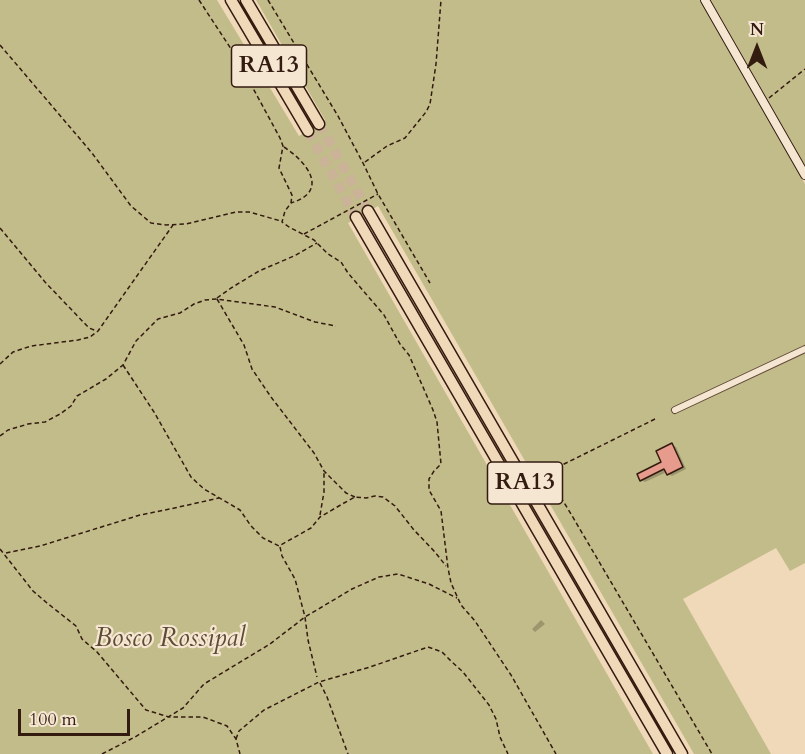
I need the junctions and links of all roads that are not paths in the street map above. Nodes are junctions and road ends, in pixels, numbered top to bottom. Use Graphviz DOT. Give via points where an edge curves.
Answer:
graph roads {
  1 [pos="231,0"];
  2 [pos="246,0"];
  3 [pos="705,0"];
  4 [pos="319,124"];
  5 [pos="308,131"];
  6 [pos="805,175"];
  7 [pos="368,211"];
  8 [pos="356,217"];
  9 [pos="805,350"];
  10 [pos="675,410"];
  11 [pos="667,754"];
  12 [pos="682,754"];
  1 -- 5 [label="highway, RA13"];
  2 -- 4 [label="highway, RA13"];
  3 -- 6 [label="main road"];
  7 -- 12 [label="highway, RA13"];
  8 -- 11 [label="highway, RA13"];
  9 -- 10 [label="street"];
}
